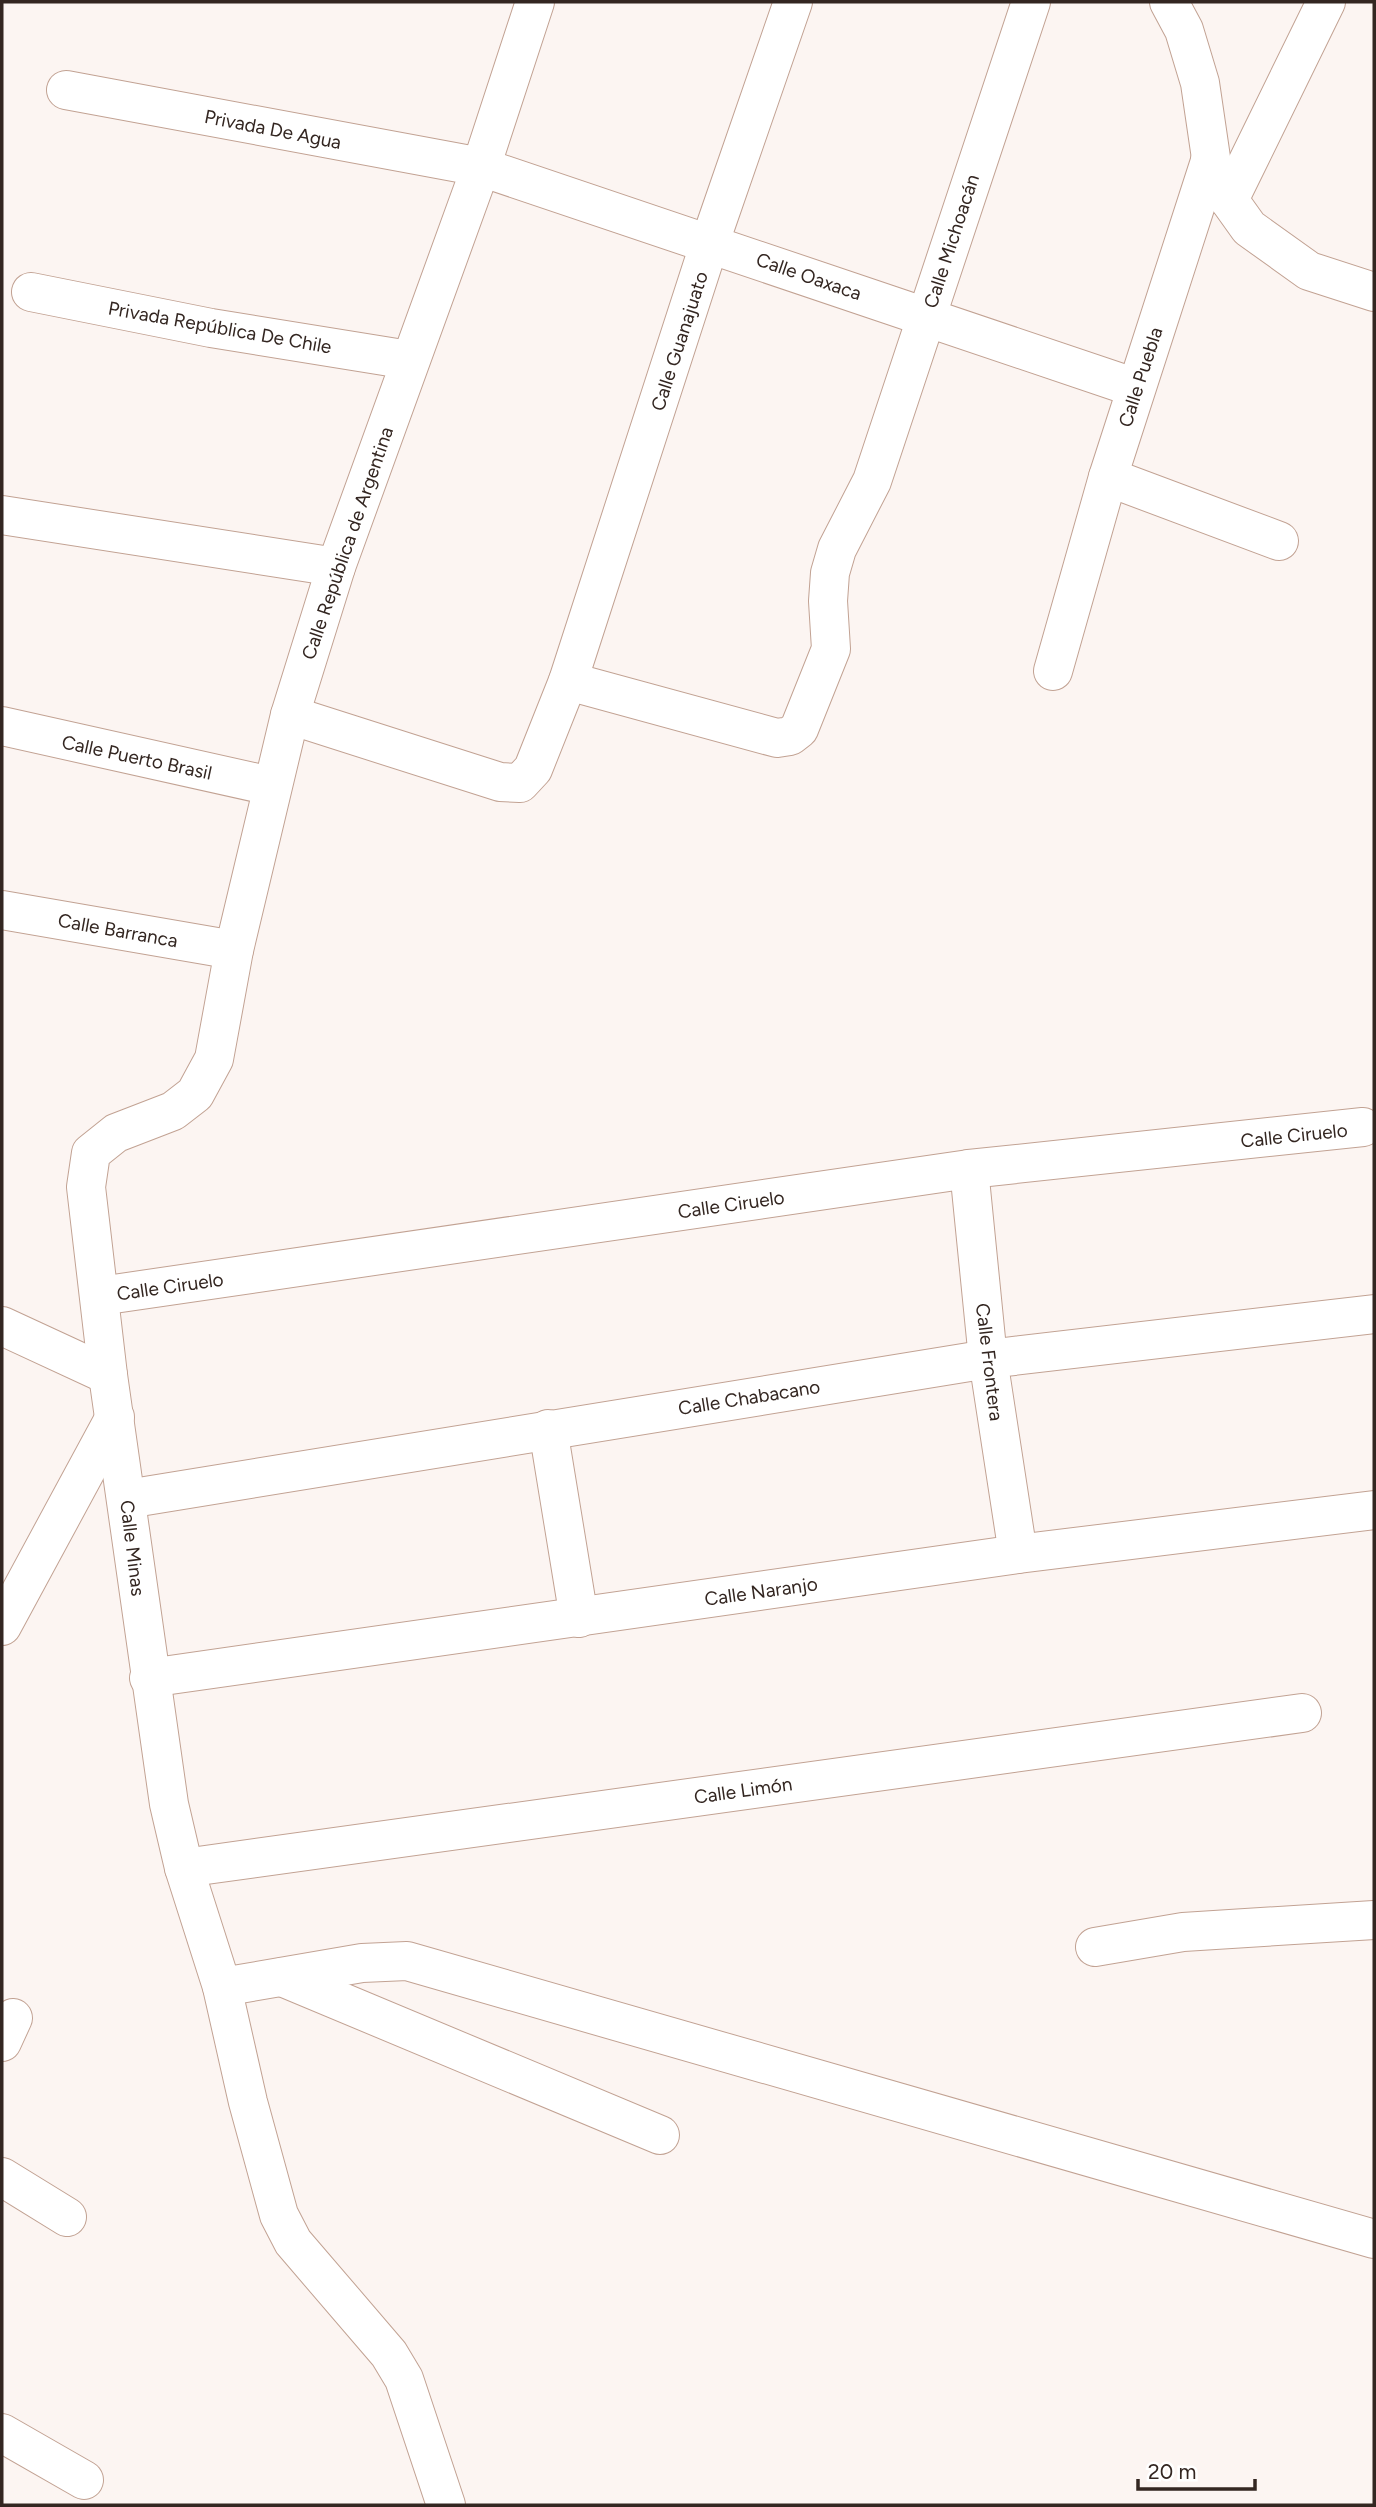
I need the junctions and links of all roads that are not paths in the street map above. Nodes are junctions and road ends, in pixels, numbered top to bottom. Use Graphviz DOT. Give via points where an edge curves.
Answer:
graph roads {
  1 [pos="535,2"];
  2 [pos="793,2"];
  3 [pos="1031,2"];
  4 [pos="1169,2"];
  5 [pos="1326,2"];
  6 [pos="66,90"];
  7 [pos="1210,160"];
  8 [pos="481,167"];
  9 [pos="1229,200"];
  10 [pos="710,242"];
  11 [pos="30,292"];
  12 [pos="1374,292"];
  13 [pos="926,317"];
  14 [pos="410,360"];
  15 [pos="1136,388"];
  16 [pos="1108,477"];
  17 [pos="2,515"];
  18 [pos="1279,541"];
  19 [pos="336,567"];
  20 [pos="1053,671"];
  21 [pos="568,681"];
  22 [pos="290,715"];
  23 [pos="2,726"];
  24 [pos="271,786"];
  25 [pos="2,910"];
  26 [pos="234,950"];
  27 [pos="1363,1127"];
  28 [pos="91,1153"];
  29 [pos="969,1169"];
  30 [pos="100,1296"];
  31 [pos="1374,1314"];
  32 [pos="2,1326"];
  33 [pos="988,1359"];
  34 [pos="108,1376"];
  35 [pos="115,1417"];
  36 [pos="548,1429"];
  37 [pos="127,1499"];
  38 [pos="1374,1510"];
  39 [pos="1018,1554"];
  40 [pos="579,1618"];
  41 [pos="2,1626"];
  42 [pos="149,1678"];
  43 [pos="1302,1713"];
  44 [pos="184,1868"];
  45 [pos="1374,1920"];
  46 [pos="1095,1947"];
  47 [pos="282,1977"];
  48 [pos="222,1987"];
  49 [pos="660,2134"];
  50 [pos="2,2177"];
  51 [pos="67,2217"];
  52 [pos="1374,2239"];
  53 [pos="2,2434"];
  54 [pos="84,2480"];
  55 [pos="446,2505"];
  1 -- 8 [label="street, Calle República de Argentina"];
  2 -- 10 [label="street, Calle Guanajuato"];
  3 -- 13 [label="street, Calle Michoacán"];
  4 -- 7 [label="street, Calle Puebla" via="1184,30 1200,83"];
  5 -- 9 [label="street"];
  6 -- 8 [label="street, Privada De Agua"];
  7 -- 9 [label="street"];
  7 -- 15 [label="street, Calle Puebla"];
  8 -- 10 [label="street, Calle Oaxaca"];
  8 -- 14 [label="street, Calle República de Argentina"];
  9 -- 12 [label="street" via="1249,228 1309,271"];
  10 -- 13 [label="street, Calle Oaxaca"];
  10 -- 21 [label="street, Calle Guanajuato"];
  11 -- 14 [label="street, Privada República De Chile" via="211,328"];
  13 -- 15 [label="street, Calle Oaxaca"];
  13 -- 21 [label="street, Calle Michoacán" via="872,481 837,549 828,601 832,636 799,729 777,738"];
  14 -- 19 [label="street, Calle República de Argentina"];
  15 -- 16 [label="street, Calle Puebla"];
  16 -- 18 [label="street"];
  16 -- 20 [label="street, Calle Puebla"];
  17 -- 19 [label="street"];
  19 -- 22 [label="street, Calle República de Argentina"];
  21 -- 22 [label="street, Calle Guanajuato" via="533,769 520,783 500,782"];
  22 -- 24 [label="street, Calle República de Argentina"];
  23 -- 24 [label="street, Calle Puerto Brasil"];
  24 -- 26 [label="street, Calle República de Argentina"];
  25 -- 26 [label="street, Calle Barranca"];
  26 -- 28 [label="street, Calle República de Argentina" via="214,1059 195,1094 173,1111 116,1133"];
  27 -- 29 [label="street, Calle Ciruelo"];
  28 -- 30 [label="street, Calle Minas" via="86,1187"];
  29 -- 30 [label="street, Calle Ciruelo"];
  29 -- 33 [label="street, Calle Frontera"];
  30 -- 34 [label="street, Calle Minas"];
  31 -- 33 [label="street, Calle Chabacano"];
  32 -- 34 [label="street"];
  33 -- 36 [label="street, Calle Chabacano"];
  33 -- 39 [label="street, Calle Frontera"];
  34 -- 35 [label="street, Calle Minas"];
  35 -- 37 [label="street, Calle Minas"];
  35 -- 41 [label="street"];
  36 -- 37 [label="street, Calle Chabacano"];
  36 -- 40 [label="street"];
  37 -- 42 [label="street, Calle Minas"];
  38 -- 39 [label="street, Calle Naranjo"];
  39 -- 40 [label="street, Calle Naranjo"];
  40 -- 42 [label="street, Calle Naranjo"];
  42 -- 44 [label="street, Calle Minas"];
  43 -- 44 [label="street, Calle Limón"];
  44 -- 48 [label="street, Calle Minas"];
  45 -- 46 [label="street" via="1183,1932"];
  47 -- 48 [label="street"];
  47 -- 49 [label="street"];
  47 -- 52 [label="street" via="362,1963 407,1961"];
  48 -- 55 [label="street, Calle Minas" via="279,2215 293,2242 389,2354 404,2379"];
  50 -- 51 [label="street"];
  53 -- 54 [label="street"];
}
